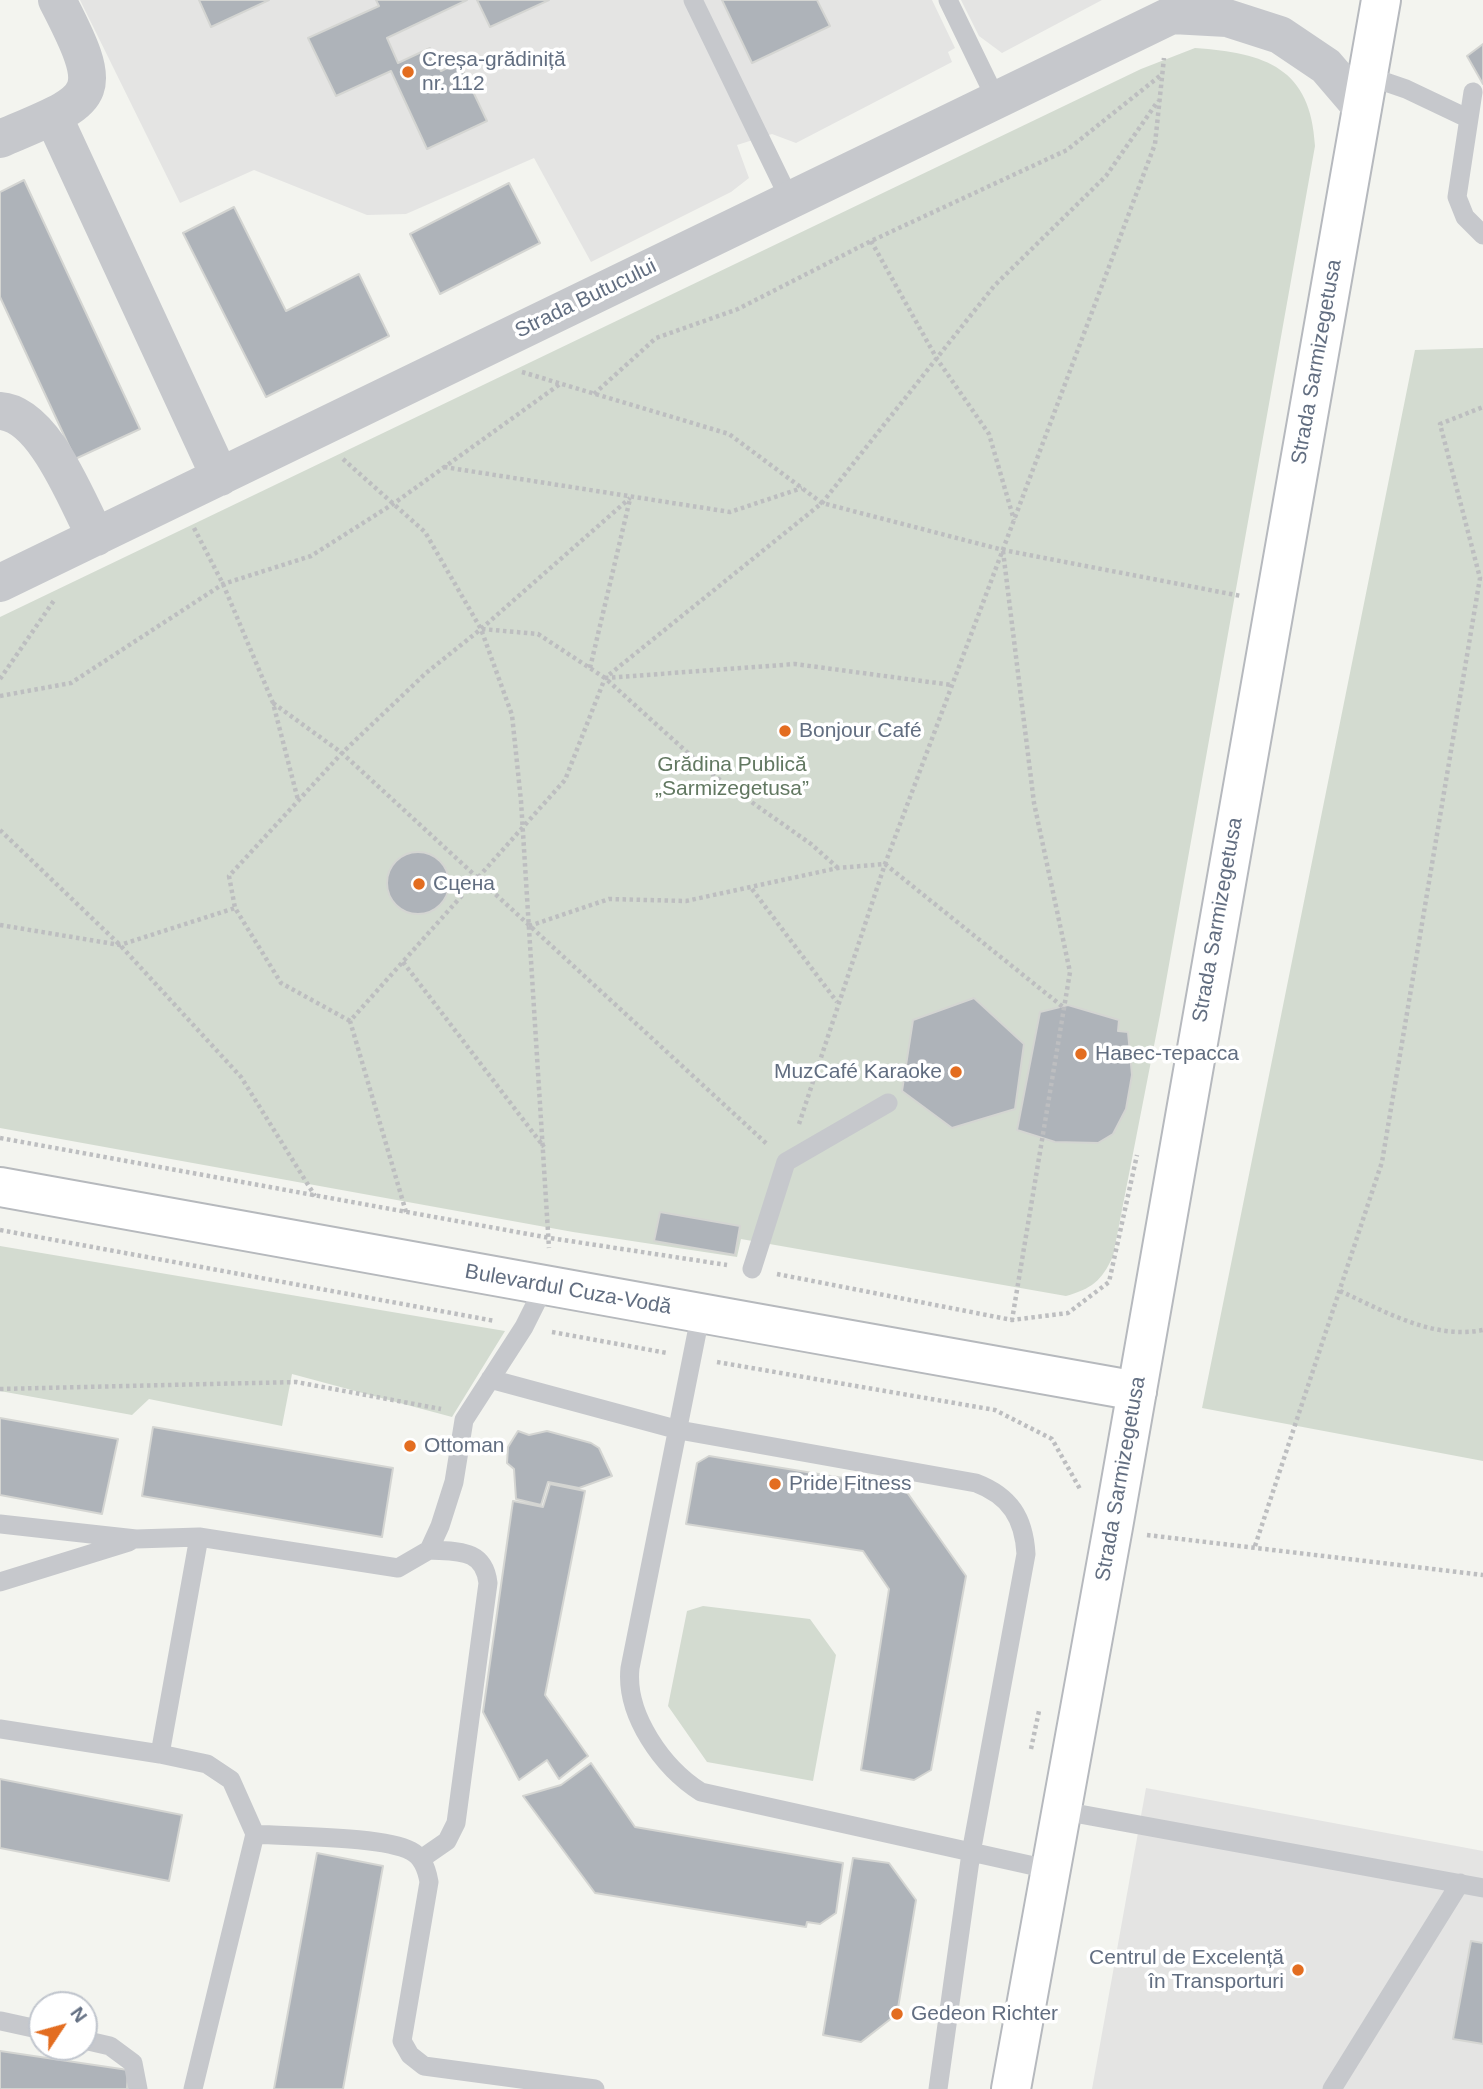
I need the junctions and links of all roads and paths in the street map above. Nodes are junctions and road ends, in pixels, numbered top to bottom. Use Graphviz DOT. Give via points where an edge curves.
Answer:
graph roads {
  1 [pos="57,0"];
  2 [pos="693,0"];
  3 [pos="948,0"];
  4 [pos="1381,0"];
  5 [pos="1182,8"];
  6 [pos="1156,55"];
  7 [pos="1162,74"];
  8 [pos="1365,92"];
  9 [pos="1473,92"];
  10 [pos="996,99"];
  11 [pos="1160,99"];
  12 [pos="53,116"];
  13 [pos="1467,118"];
  14 [pos="0,139"];
  15 [pos="790,200"];
  16 [pos="1483,235"];
  17 [pos="871,242"];
  18 [pos="937,359"];
  19 [pos="508,368"];
  20 [pos="560,384"];
  21 [pos="594,394"];
  22 [pos="1483,407"];
  23 [pos="0,411"];
  24 [pos="333,450"];
  25 [pos="444,467"];
  26 [pos="220,477"];
  27 [pos="802,488"];
  28 [pos="179,497"];
  29 [pos="630,498"];
  30 [pos="393,503"];
  31 [pos="822,503"];
  32 [pos="1014,521"];
  33 [pos="96,537"];
  34 [pos="1003,550"];
  35 [pos="0,583"];
  36 [pos="1244,583"];
  37 [pos="223,584"];
  38 [pos="57,597"];
  39 [pos="1242,597"];
  40 [pos="1240,610"];
  41 [pos="481,629"];
  42 [pos="590,668"];
  43 [pos="605,678"];
  44 [pos="0,679"];
  45 [pos="952,685"];
  46 [pos="0,696"];
  47 [pos="273,703"];
  48 [pos="342,753"];
  49 [pos="298,801"];
  50 [pos="523,826"];
  51 [pos="0,831"];
  52 [pos="885,864"];
  53 [pos="838,868"];
  54 [pos="478,878"];
  55 [pos="752,889"];
  56 [pos="235,908"];
  57 [pos="0,925"];
  58 [pos="529,926"];
  59 [pos="120,945"];
  60 [pos="403,962"];
  61 [pos="838,1003"];
  62 [pos="1063,1008"];
  63 [pos="350,1021"];
  64 [pos="888,1103"];
  65 [pos="0,1138"];
  66 [pos="544,1148"];
  67 [pos="1139,1150"];
  68 [pos="786,1162"];
  69 [pos="0,1186"];
  70 [pos="316,1196"];
  71 [pos="406,1212"];
  72 [pos="0,1230"];
  73 [pos="550,1238"];
  74 [pos="752,1269"];
  75 [pos="544,1287"];
  76 [pos="1340,1291"];
  77 [pos="701,1312"];
  78 [pos="1012,1320"];
  79 [pos="524,1326"];
  80 [pos="1483,1330"];
  81 [pos="693,1357"];
  82 [pos="491,1379"];
  83 [pos="0,1389"];
  84 [pos="1136,1391"];
  85 [pos="468,1415"];
  86 [pos="679,1430"];
  87 [pos="1078,1499"];
  88 [pos="0,1524"];
  89 [pos="1113,1527"];
  90 [pos="199,1537"];
  91 [pos="136,1539"];
  92 [pos="1255,1546"];
  93 [pos="429,1550"];
  94 [pos="1483,1575"];
  95 [pos="0,1582"];
  96 [pos="1039,1709"];
  97 [pos="0,1729"];
  98 [pos="1031,1749"];
  99 [pos="160,1755"];
  100 [pos="1063,1811"];
  101 [pos="255,1834"];
  102 [pos="971,1853"];
  103 [pos="421,1859"];
  104 [pos="1052,1870"];
  105 [pos="1460,1883"];
  106 [pos="1483,1888"];
  107 [pos="2,2021"];
  108 [pos="28,2027"];
  109 [pos="98,2043"];
  110 [pos="138,2089"];
  111 [pos="193,2089"];
  112 [pos="595,2089"];
  113 [pos="938,2089"];
  114 [pos="1011,2089"];
  115 [pos="1332,2089"];
  1 -- 12 [label="street" via="89,68 87,86 70,109"];
  2 -- 15 [label="lane"];
  3 -- 10 [label="lane"];
  4 -- 8 [label="main road, Strada Sarmizegetusa"];
  5 -- 8 [label="street, Strada Butucului" via="1280,35"];
  5 -- 10 [label="street, Strada Butucului"];
  6 -- 7 [label="path" via="1165,51"];
  7 -- 11 [label="path"];
  7 -- 17 [label="path" via="1066,150"];
  8 -- 13 [label="lane" via="1405,89"];
  8 -- 84 [label="main road, Strada Sarmizegetusa"];
  9 -- 13 [label="lane"];
  10 -- 15 [label="street, Strada Butucului"];
  11 -- 18 [label="path" via="1106,176 994,286"];
  11 -- 32 [label="path" via="1155,144"];
  12 -- 14 [label="street"];
  12 -- 26 [label="street"];
  13 -- 16 [label="lane" via="1457,197 1465,217"];
  15 -- 26 [label="street, Strada Butucului"];
  17 -- 18 [label="path"];
  17 -- 21 [label="path" via="738,309 656,338"];
  18 -- 31 [label="path"];
  18 -- 32 [label="path" via="989,434"];
  19 -- 20 [label="path"];
  20 -- 21 [label="path"];
  20 -- 25 [label="path"];
  21 -- 27 [label="path" via="729,434"];
  22 -- 76 [label="path" via="1440,424 1480,578 1382,1162"];
  23 -- 33 [label="street" via="12,412 50,449"];
  24 -- 30 [label="path"];
  25 -- 29 [label="path"];
  25 -- 30 [label="path"];
  26 -- 28 [label="street, Strada Butucului"];
  27 -- 29 [label="path" via="730,512"];
  27 -- 31 [label="path"];
  28 -- 33 [label="street, Strada Butucului"];
  28 -- 37 [label="path"];
  29 -- 41 [label="path"];
  29 -- 42 [label="path"];
  30 -- 37 [label="path" via="311,556"];
  30 -- 41 [label="path" via="425,532"];
  31 -- 34 [label="path"];
  31 -- 43 [label="path"];
  32 -- 34 [label="path"];
  33 -- 35 [label="street, Strada Butucului"];
  34 -- 39 [label="path"];
  34 -- 45 [label="path"];
  34 -- 62 [label="path" via="1034,803 1069,972"];
  36 -- 39 [label="path"];
  37 -- 46 [label="path" via="71,683"];
  37 -- 47 [label="path"];
  38 -- 44 [label="path"];
  39 -- 40 [label="path"];
  41 -- 42 [label="path" via="538,634"];
  41 -- 48 [label="path" via="426,673"];
  41 -- 50 [label="path" via="512,715"];
  42 -- 43 [label="path"];
  43 -- 45 [label="path" via="795,664"];
  43 -- 50 [label="path" via="565,780"];
  43 -- 53 [label="path" via="709,772"];
  45 -- 52 [label="path"];
  47 -- 48 [label="path"];
  47 -- 49 [label="path"];
  48 -- 49 [label="path"];
  48 -- 54 [label="path"];
  49 -- 56 [label="path" via="229,876"];
  50 -- 54 [label="path"];
  50 -- 58 [label="path"];
  51 -- 59 [label="path"];
  52 -- 53 [label="path"];
  52 -- 61 [label="path"];
  52 -- 62 [label="path"];
  53 -- 55 [label="path"];
  54 -- 58 [label="path"];
  54 -- 60 [label="path"];
  55 -- 58 [label="path" via="685,901 609,899"];
  55 -- 61 [label="path"];
  56 -- 59 [label="path"];
  56 -- 63 [label="path" via="281,984"];
  57 -- 59 [label="path"];
  58 -- 66 [label="path"];
  58 -- 68 [label="path"];
  59 -- 70 [label="path" via="242,1077"];
  60 -- 63 [label="path"];
  60 -- 66 [label="path"];
  61 -- 68 [label="path"];
  62 -- 78 [label="path"];
  63 -- 71 [label="path"];
  64 -- 68 [label="lane"];
  65 -- 70 [label="path"];
  66 -- 73 [label="path"];
  67 -- 78 [label="path" via="1109,1282 1068,1312"];
  68 -- 74 [label="lane"];
  69 -- 75 [label="main road, Bulevardul Cuza-Vodă"];
  70 -- 71 [label="path"];
  71 -- 73 [label="path"];
  72 -- 79 [label="path"];
  73 -- 74 [label="path"];
  73 -- 75 [label="path"];
  74 -- 78 [label="path"];
  75 -- 77 [label="main road, Bulevardul Cuza-Vodă"];
  75 -- 79 [label="lane"];
  76 -- 80 [label="path" via="1415,1326"];
  76 -- 92 [label="path"];
  77 -- 81 [label="lane"];
  77 -- 84 [label="main road, Bulevardul Cuza-Vodă"];
  79 -- 81 [label="path"];
  79 -- 82 [label="lane"];
  81 -- 86 [label="lane"];
  81 -- 87 [label="path" via="995,1410 1052,1438 1080,1487"];
  82 -- 85 [label="lane"];
  82 -- 86 [label="lane"];
  83 -- 85 [label="path" via="296,1382"];
  84 -- 89 [label="main road, Strada Sarmizegetusa"];
  85 -- 93 [label="lane" via="454,1482"];
  86 -- 102 [label="lane" via="628,1685 638,1718 674,1773 717,1797"];
  86 -- 102 [label="lane" via="976,1483 1008,1500 1026,1554"];
  88 -- 91 [label="lane"];
  89 -- 92 [label="path"];
  89 -- 100 [label="main road, Strada Sarmizegetusa"];
  90 -- 91 [label="lane"];
  90 -- 93 [label="lane" via="398,1568"];
  90 -- 99 [label="lane"];
  91 -- 95 [label="lane"];
  92 -- 94 [label="path"];
  93 -- 103 [label="lane" via="478,1558 487,1569 488,1583 457,1823 447,1841"];
  96 -- 98 [label="path"];
  97 -- 99 [label="lane"];
  99 -- 101 [label="lane" via="207,1764 231,1780"];
  100 -- 104 [label="main road, Strada Sarmizegetusa"];
  100 -- 105 [label="lane"];
  101 -- 103 [label="lane" via="383,1843"];
  101 -- 111 [label="lane"];
  102 -- 104 [label="lane"];
  102 -- 113 [label="lane"];
  103 -- 112 [label="lane" via="429,1882 402,2041 410,2055 425,2066 443,2070"];
  104 -- 114 [label="main road, Strada Sarmizegetusa"];
  105 -- 106 [label="lane"];
  105 -- 115 [label="lane"];
  107 -- 108 [label="lane"];
  109 -- 110 [label="lane" via="133,2063"];
}
